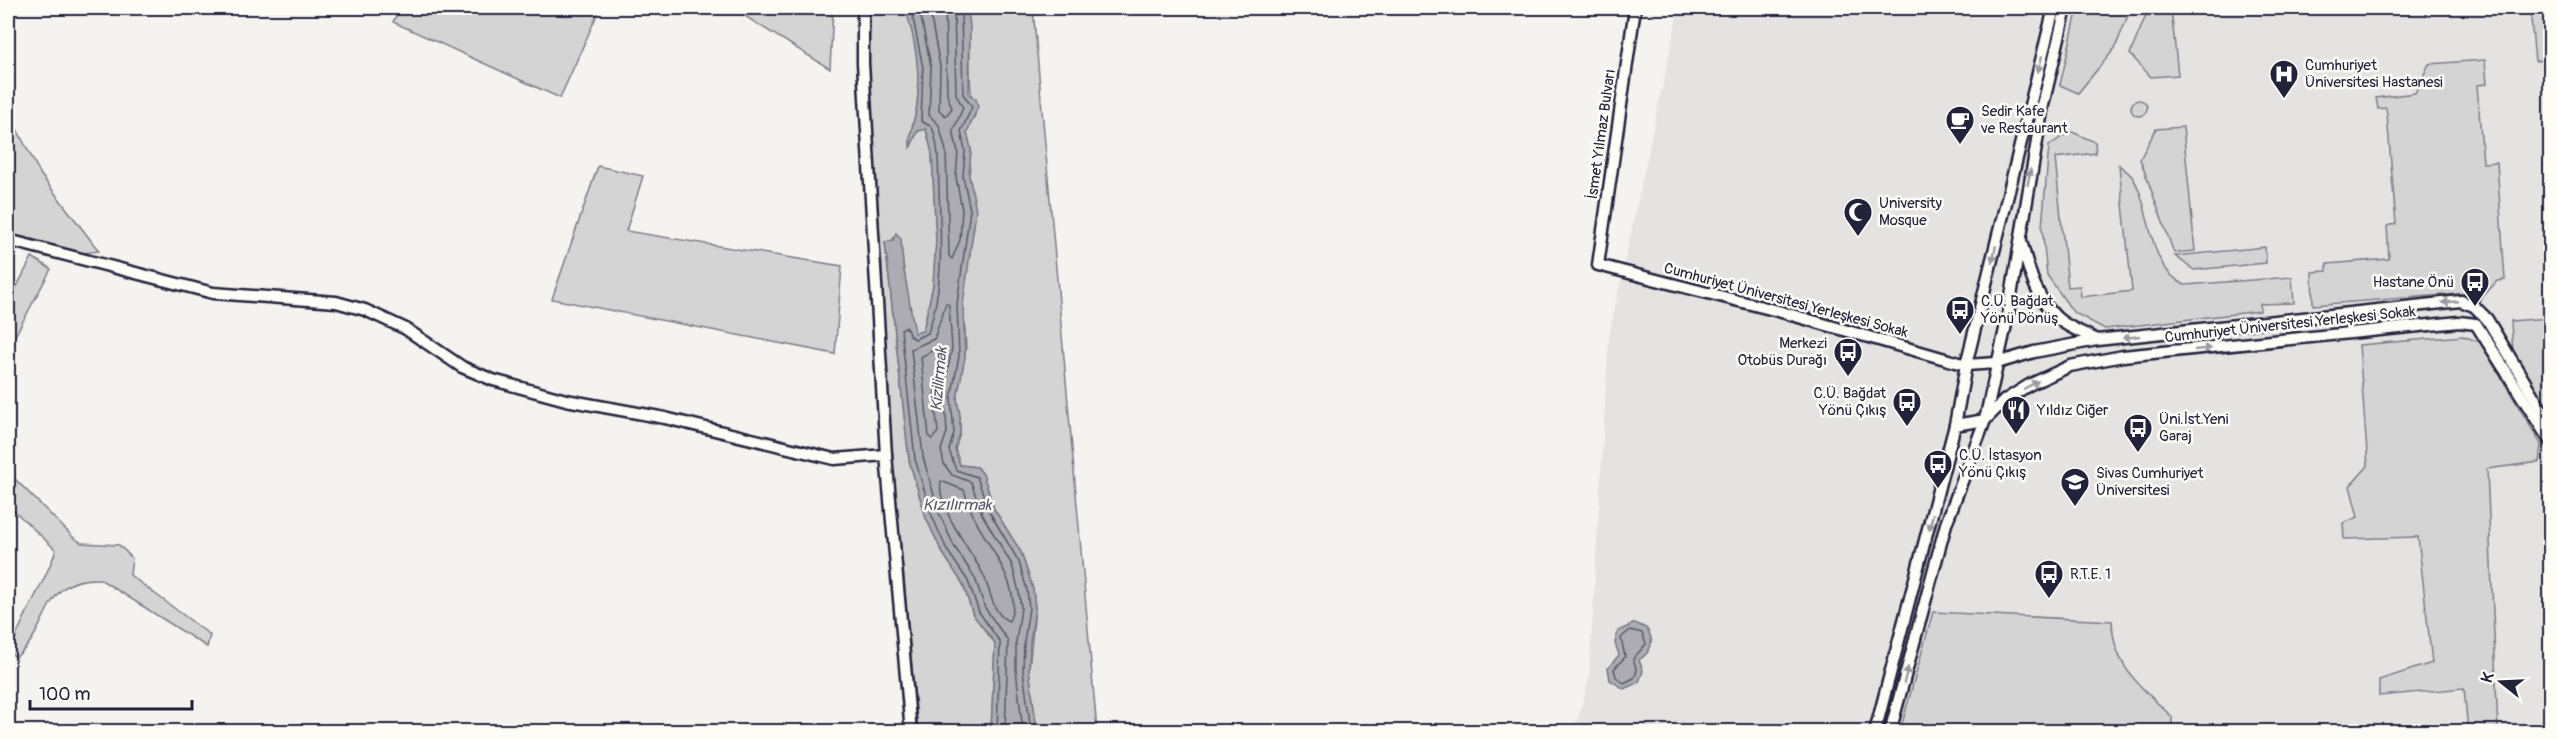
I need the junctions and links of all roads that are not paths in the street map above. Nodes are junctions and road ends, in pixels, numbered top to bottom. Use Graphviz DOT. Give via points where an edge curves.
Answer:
graph roads {
  1 [pos="864,8"];
  2 [pos="1635,8"];
  3 [pos="2054,8"];
  4 [pos="2066,8"];
  5 [pos="2019,236"];
  6 [pos="8,240"];
  7 [pos="1598,265"];
  8 [pos="2097,340"];
  9 [pos="1997,363"];
  10 [pos="1966,364"];
  11 [pos="1985,420"];
  12 [pos="2550,424"];
  13 [pos="1955,425"];
  14 [pos="2550,441"];
  15 [pos="886,455"];
  16 [pos="911,732"];
  17 [pos="1875,732"];
  18 [pos="1890,732"];
  1 -- 15 [label="street" via="863,63"];
  2 -- 7 [label="street, İsmet Yılmaz Bulvarı"];
  3 -- 10 [label="street, one-way"];
  5 -- 4 [label="street, Cumhuriyet Üniversitesi Yerleşkesi Sokak, one-way"];
  5 -- 8 [label="street, Cumhuriyet Üniversitesi Yerleşkesi Sokak" via="2030,274 2043,300 2057,318"];
  5 -- 9 [label="street, Cumhuriyet Üniversitesi Yerleşkesi Sokak"];
  6 -- 15 [label="street" via="213,293 336,302 365,310 406,329 462,367 566,400 665,418 834,459"];
  7 -- 10 [label="street, Cumhuriyet Üniversitesi Yerleşkesi Sokak"];
  8 -- 9 [label="street, Cumhuriyet Üniversitesi Yerleşkesi Sokak"];
  12 -- 8 [label="street, Cumhuriyet Üniversitesi Yerleşkesi Sokak, one-way" via="2487,319 2474,306 2461,301"];
  9 -- 10 [label="street, Cumhuriyet Üniversitesi Yerleşkesi Sokak"];
  9 -- 11 [label="street, Cumhuriyet Üniversitesi Yerleşkesi Sokak"];
  10 -- 13 [label="street"];
  11 -- 13 [label="street"];
  11 -- 14 [label="street, Cumhuriyet Üniversitesi Yerleşkesi Sokak, one-way" via="2005,400 2070,366 2123,356 2459,322 2476,324"];
  18 -- 11 [label="street, Cumhuriyet Üniversitesi Yerleşkesi Sokak, one-way" via="1946,525"];
  13 -- 17 [label="street, one-way"];
  15 -- 16 [label="street"];
}
